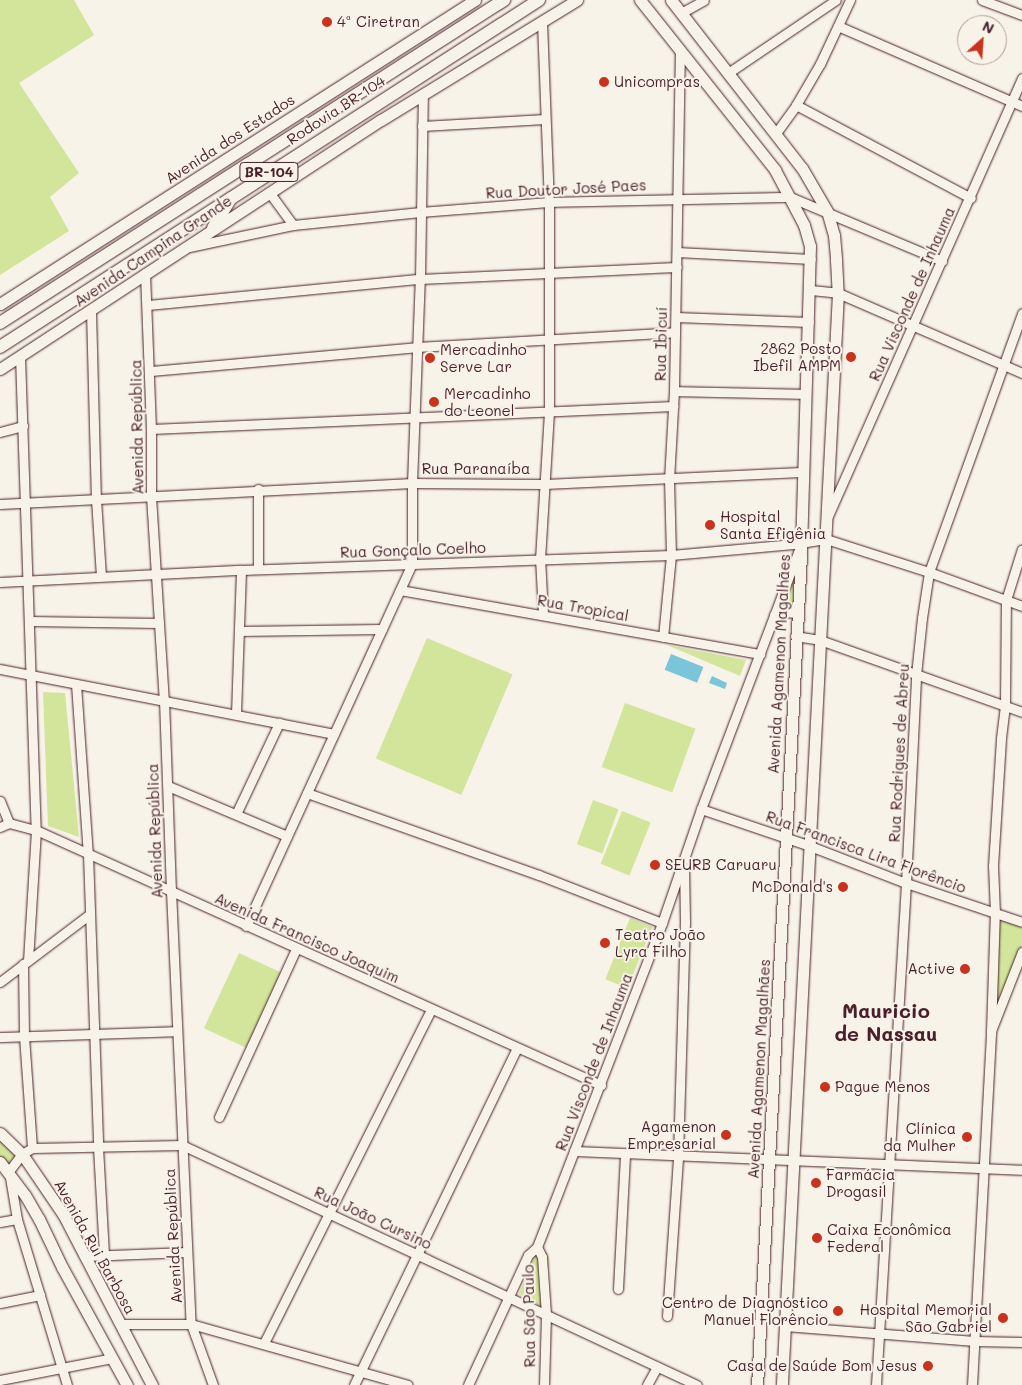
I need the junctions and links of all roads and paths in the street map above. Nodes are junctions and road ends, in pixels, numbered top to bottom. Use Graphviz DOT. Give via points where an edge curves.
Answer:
graph roads {
  1 [pos="476,0"];
  2 [pos="504,0"];
  3 [pos="539,0"];
  4 [pos="577,0"];
  5 [pos="640,0"];
  6 [pos="671,0"];
  7 [pos="704,0"];
  8 [pos="838,0"];
  9 [pos="850,0"];
  10 [pos="982,0"];
  11 [pos="846,9"];
  12 [pos="681,13"];
  13 [pos="1022,15"];
  14 [pos="542,22"];
  15 [pos="838,26"];
  16 [pos="680,51"];
  17 [pos="728,73"];
  18 [pos="1022,78"];
  19 [pos="423,94"];
  20 [pos="1012,101"];
  21 [pos="796,105"];
  22 [pos="1022,106"];
  23 [pos="546,119"];
  24 [pos="422,126"];
  25 [pos="776,132"];
  26 [pos="269,192"];
  27 [pos="232,196"];
  28 [pos="678,197"];
  29 [pos="790,197"];
  30 [pos="970,198"];
  31 [pos="549,202"];
  32 [pos="827,211"];
  33 [pos="420,212"];
  34 [pos="293,225"];
  35 [pos="213,228"];
  36 [pos="182,248"];
  37 [pos="677,252"];
  38 [pos="811,259"];
  39 [pos="942,261"];
  40 [pos="677,267"];
  41 [pos="548,272"];
  42 [pos="145,273"];
  43 [pos="420,279"];
  44 [pos="811,290"];
  45 [pos="838,293"];
  46 [pos="0,304"];
  47 [pos="148,305"];
  48 [pos="91,311"];
  49 [pos="1022,313"];
  50 [pos="676,317"];
  51 [pos="809,322"];
  52 [pos="0,323"];
  53 [pos="914,326"];
  54 [pos="675,332"];
  55 [pos="548,340"];
  56 [pos="0,347"];
  57 [pos="417,347"];
  58 [pos="20,356"];
  59 [pos="1002,365"];
  60 [pos="0,369"];
  61 [pos="150,371"];
  62 [pos="1022,373"];
  63 [pos="674,391"];
  64 [pos="806,394"];
  65 [pos="673,406"];
  66 [pos="549,412"];
  67 [pos="414,416"];
  68 [pos="23,426"];
  69 [pos="152,429"];
  70 [pos="0,432"];
  71 [pos="802,472"];
  72 [pos="669,480"];
  73 [pos="412,483"];
  74 [pos="544,484"];
  75 [pos="258,489"];
  76 [pos="151,496"];
  77 [pos="96,499"];
  78 [pos="25,503"];
  79 [pos="0,504"];
  80 [pos="826,521"];
  81 [pos="826,539"];
  82 [pos="801,543"];
  83 [pos="1022,549"];
  84 [pos="671,555"];
  85 [pos="540,558"];
  86 [pos="412,564"];
  87 [pos="258,569"];
  88 [pos="241,570"];
  89 [pos="929,572"];
  90 [pos="157,574"];
  91 [pos="100,576"];
  92 [pos="28,581"];
  93 [pos="0,582"];
  94 [pos="400,590"];
  95 [pos="1006,600"];
  96 [pos="1022,606"];
  97 [pos="797,612"];
  98 [pos="543,614"];
  99 [pos="775,615"];
  100 [pos="29,621"];
  101 [pos="158,624"];
  102 [pos="382,629"];
  103 [pos="239,631"];
  104 [pos="795,636"];
  105 [pos="663,637"];
  106 [pos="820,640"];
  107 [pos="760,654"];
  108 [pos="0,669"];
  109 [pos="31,675"];
  110 [pos="916,675"];
  111 [pos="76,684"];
  112 [pos="164,700"];
  113 [pos="1005,706"];
  114 [pos="1022,712"];
  115 [pos="236,714"];
  116 [pos="279,723"];
  117 [pos="334,734"];
  118 [pos="168,786"];
  119 [pos="307,793"];
  120 [pos="0,801"];
  121 [pos="701,809"];
  122 [pos="236,814"];
  123 [pos="4,825"];
  124 [pos="36,830"];
  125 [pos="287,836"];
  126 [pos="785,837"];
  127 [pos="810,846"];
  128 [pos="88,854"];
  129 [pos="684,860"];
  130 [pos="906,883"];
  131 [pos="171,891"];
  132 [pos="995,913"];
  133 [pos="90,914"];
  134 [pos="662,922"];
  135 [pos="1022,922"];
  136 [pos="246,926"];
  137 [pos="296,948"];
  138 [pos="1022,952"];
  139 [pos="25,962"];
  140 [pos="0,982"];
  141 [pos="431,1009"];
  142 [pos="177,1031"];
  143 [pos="991,1031"];
  144 [pos="94,1033"];
  145 [pos="24,1036"];
  146 [pos="0,1037"];
  147 [pos="517,1048"];
  148 [pos="601,1085"];
  149 [pos="219,1117"];
  150 [pos="0,1133"];
  151 [pos="182,1145"];
  152 [pos="98,1147"];
  153 [pos="27,1151"];
  154 [pos="574,1152"];
  155 [pos="626,1154"];
  156 [pos="678,1157"];
  157 [pos="770,1159"];
  158 [pos="794,1160"];
  159 [pos="0,1162"];
  160 [pos="890,1164"];
  161 [pos="983,1168"];
  162 [pos="1022,1170"];
  163 [pos="9,1171"];
  164 [pos="329,1212"];
  165 [pos="17,1220"];
  166 [pos="0,1222"];
  167 [pos="537,1247"];
  168 [pos="187,1252"];
  169 [pos="417,1253"];
  170 [pos="104,1254"];
  171 [pos="86,1256"];
  172 [pos="618,1289"];
  173 [pos="40,1295"];
  174 [pos="509,1297"];
  175 [pos="0,1303"];
  176 [pos="546,1314"];
  177 [pos="667,1316"];
  178 [pos="120,1324"];
  179 [pos="191,1324"];
  180 [pos="785,1326"];
  181 [pos="879,1333"];
  182 [pos="974,1341"];
  183 [pos="1022,1342"];
  184 [pos="264,1343"];
  185 [pos="112,1358"];
  186 [pos="657,1367"];
  187 [pos="62,1368"];
  188 [pos="360,1372"];
  189 [pos="0,1380"];
  190 [pos="67,1385"];
  191 [pos="127,1385"];
  192 [pos="152,1385"];
  193 [pos="213,1385"];
  194 [pos="354,1385"];
  195 [pos="408,1385"];
  196 [pos="468,1385"];
  197 [pos="544,1385"];
  198 [pos="647,1385"];
  199 [pos="697,1385"];
  200 [pos="757,1385"];
  201 [pos="782,1385"];
  202 [pos="876,1385"];
  203 [pos="972,1385"];
  1 -- 46 [label="main road, Avenida dos Estados"];
  2 -- 52 [label="highway, Rodovia BR-104 / BR-104"];
  3 -- 27 [label="highway, Rodovia BR-104 / BR-104"];
  4 -- 14 [label="main road, Avenida Campina Grande"];
  5 -- 16 [label="main road, Avenida Agamenon Magalhães"];
  6 -- 12 [label="main road"];
  7 -- 12 [label="street"];
  8 -- 11 [label="street"];
  8 -- 17 [label="street"];
  9 -- 11 [label="street"];
  10 -- 13 [label="street"];
  11 -- 15 [label="street"];
  12 -- 17 [label="main road"];
  14 -- 19 [label="main road, Avenida Campina Grande"];
  14 -- 23 [label="street"];
  15 -- 20 [label="street"];
  15 -- 21 [label="street"];
  16 -- 28 [label="street, Rua Ibicuí"];
  16 -- 29 [label="main road, Avenida Agamenon Magalhães" via="775,170"];
  17 -- 25 [label="main road"];
  18 -- 20 [label="street, Rua Visconde de Inhauma"];
  19 -- 24 [label="street"];
  19 -- 26 [label="main road, Avenida Campina Grande"];
  20 -- 22 [label="street"];
  20 -- 30 [label="street, Rua Visconde de Inhauma"];
  21 -- 25 [label="street"];
  21 -- 30 [label="street"];
  23 -- 24 [label="street"];
  23 -- 31 [label="street"];
  24 -- 33 [label="street"];
  25 -- 32 [label="main road"];
  26 -- 34 [label="street"];
  26 -- 35 [label="main road, Avenida Campina Grande"];
  27 -- 35 [label="highway"];
  27 -- 56 [label="highway, Rodovia BR-104 / BR-104"];
  28 -- 29 [label="street, Rua Doutor José Paes"];
  28 -- 31 [label="street, Rua Doutor José Paes"];
  28 -- 37 [label="street, Rua Ibicuí"];
  29 -- 32 [label="street, Rua Doutor José Paes"];
  29 -- 38 [label="main road, Avenida Agamenon Magalhães" via="804,225"];
  30 -- 39 [label="street, Rua Visconde de Inhauma"];
  31 -- 33 [label="street, Rua Doutor José Paes"];
  31 -- 41 [label="street"];
  32 -- 39 [label="street, Rua Doutor José Paes"];
  32 -- 45 [label="main road" via="834,235"];
  33 -- 34 [label="street, Rua Doutor José Paes"];
  33 -- 43 [label="street"];
  34 -- 36 [label="street, Rua Doutor José Paes"];
  35 -- 36 [label="main road, Avenida Campina Grande"];
  36 -- 42 [label="main road, Avenida Campina Grande"];
  37 -- 38 [label="street"];
  37 -- 40 [label="street, Rua Ibicuí"];
  38 -- 44 [label="main road, Avenida Agamenon Magalhães"];
  39 -- 53 [label="street, Rua Visconde de Inhauma"];
  40 -- 41 [label="street"];
  40 -- 50 [label="street, Rua Ibicuí"];
  41 -- 43 [label="street"];
  41 -- 55 [label="street"];
  42 -- 47 [label="street, Avenida República"];
  42 -- 48 [label="main road, Avenida Campina Grande"];
  43 -- 47 [label="street"];
  43 -- 57 [label="street"];
  44 -- 45 [label="street"];
  44 -- 51 [label="main road, Avenida Agamenon Magalhães"];
  45 -- 53 [label="street"];
  45 -- 80 [label="main road"];
  47 -- 61 [label="street, Avenida República"];
  48 -- 58 [label="main road, Avenida Campina Grande"];
  48 -- 77 [label="street"];
  49 -- 59 [label="street, Rua Rodrigues de Abreu"];
  50 -- 51 [label="street"];
  50 -- 54 [label="street, Rua Ibicuí"];
  51 -- 64 [label="main road, Avenida Agamenon Magalhães"];
  53 -- 59 [label="street"];
  53 -- 80 [label="street, Rua Visconde de Inhauma"];
  54 -- 55 [label="street"];
  54 -- 63 [label="street, Rua Ibicuí"];
  55 -- 57 [label="street"];
  55 -- 66 [label="street"];
  57 -- 61 [label="street"];
  57 -- 67 [label="street"];
  58 -- 60 [label="main road, Avenida Campina Grande"];
  58 -- 68 [label="street"];
  59 -- 62 [label="street"];
  59 -- 89 [label="street, Rua Rodrigues de Abreu"];
  61 -- 69 [label="street, Avenida República"];
  63 -- 64 [label="street"];
  63 -- 65 [label="street, Rua Ibicuí"];
  64 -- 71 [label="main road, Avenida Agamenon Magalhães"];
  65 -- 66 [label="street"];
  65 -- 72 [label="street, Rua Ibicuí"];
  66 -- 67 [label="street"];
  66 -- 74 [label="street"];
  67 -- 69 [label="street"];
  67 -- 73 [label="street"];
  68 -- 70 [label="street"];
  68 -- 78 [label="street"];
  69 -- 76 [label="street, Avenida República"];
  71 -- 72 [label="street, Rua Paranaíba"];
  71 -- 82 [label="main road, Avenida Agamenon Magalhães"];
  72 -- 74 [label="street, Rua Paranaíba"];
  72 -- 84 [label="street, Rua Ibicuí"];
  73 -- 74 [label="street, Rua Paranaíba"];
  73 -- 75 [label="street, Rua Paranaíba"];
  73 -- 86 [label="street"];
  74 -- 85 [label="street"];
  75 -- 76 [label="street, Rua Paranaíba"];
  75 -- 87 [label="street"];
  76 -- 77 [label="street, Rua Paranaíba"];
  76 -- 90 [label="street, Avenida República"];
  77 -- 78 [label="street, Rua Paranaíba"];
  77 -- 91 [label="street"];
  78 -- 79 [label="street, Rua Paranaíba"];
  78 -- 92 [label="street"];
  80 -- 81 [label="main road"];
  81 -- 82 [label="street, Rua Gonçalo Coelho"];
  81 -- 89 [label="street"];
  81 -- 106 [label="main road"];
  82 -- 84 [label="street, Rua Gonçalo Coelho"];
  82 -- 97 [label="main road, Avenida Agamenon Magalhães"];
  82 -- 99 [label="street, Rua Visconde de Inhauma"];
  83 -- 95 [label="street"];
  84 -- 85 [label="street, Rua Gonçalo Coelho"];
  84 -- 105 [label="street, Rua Ibicuí"];
  85 -- 86 [label="street, Rua Gonçalo Coelho"];
  85 -- 98 [label="street"];
  86 -- 87 [label="street, Rua Gonçalo Coelho"];
  86 -- 94 [label="street"];
  87 -- 88 [label="street, Rua Gonçalo Coelho"];
  88 -- 90 [label="street, Rua Gonçalo Coelho"];
  88 -- 103 [label="street"];
  89 -- 95 [label="street"];
  89 -- 110 [label="street, Rua Rodrigues de Abreu"];
  90 -- 91 [label="street, Rua Gonçalo Coelho"];
  90 -- 101 [label="street, Avenida República"];
  91 -- 92 [label="street, Rua Gonçalo Coelho"];
  92 -- 93 [label="street, Rua Gonçalo Coelho"];
  92 -- 100 [label="street"];
  94 -- 98 [label="street, Rua Tropical"];
  94 -- 102 [label="street"];
  95 -- 96 [label="street"];
  95 -- 113 [label="street"];
  97 -- 99 [label="main road" via="784,610"];
  97 -- 104 [label="main road, Avenida Agamenon Magalhães"];
  98 -- 105 [label="street, Rua Tropical"];
  99 -- 107 [label="street, Rua Visconde de Inhauma"];
  100 -- 101 [label="street"];
  100 -- 109 [label="street"];
  101 -- 112 [label="street, Avenida República"];
  102 -- 103 [label="street"];
  102 -- 117 [label="street"];
  103 -- 115 [label="street"];
  104 -- 106 [label="street"];
  104 -- 126 [label="main road, Avenida Agamenon Magalhães"];
  105 -- 107 [label="street, Rua Tropical"];
  106 -- 110 [label="street"];
  106 -- 127 [label="main road"];
  107 -- 121 [label="street, Rua Visconde de Inhauma"];
  108 -- 109 [label="street"];
  109 -- 111 [label="street"];
  109 -- 124 [label="street"];
  110 -- 113 [label="street"];
  110 -- 130 [label="street, Rua Rodrigues de Abreu"];
  111 -- 112 [label="street"];
  111 -- 128 [label="street"];
  112 -- 115 [label="street"];
  112 -- 118 [label="street, Avenida República"];
  113 -- 114 [label="street"];
  113 -- 132 [label="street" via="994,857"];
  115 -- 116 [label="street"];
  116 -- 117 [label="street"];
  116 -- 122 [label="street"];
  117 -- 119 [label="street"];
  118 -- 122 [label="street"];
  118 -- 131 [label="street, Avenida República"];
  119 -- 125 [label="street"];
  119 -- 134 [label="street"];
  120 -- 123 [label="street"];
  121 -- 126 [label="street, Rua Francisca Lira Florêncio"];
  121 -- 129 [label="street, Rua Visconde de Inhauma"];
  122 -- 125 [label="street"];
  123 -- 124 [label="street, Avenida Francisco Joaquim"];
  124 -- 128 [label="street, Avenida Francisco Joaquim"];
  124 -- 139 [label="street"];
  125 -- 136 [label="street"];
  126 -- 127 [label="street, Rua Francisca Lira Florêncio"];
  126 -- 157 [label="main road, Avenida Agamenon Magalhães"];
  127 -- 130 [label="street, Rua Francisca Lira Florêncio"];
  127 -- 158 [label="main road"];
  128 -- 131 [label="street, Avenida Francisco Joaquim"];
  128 -- 133 [label="street"];
  129 -- 134 [label="street, Rua Visconde de Inhauma"];
  129 -- 156 [label="street"];
  130 -- 132 [label="street, Rua Francisca Lira Florêncio"];
  130 -- 160 [label="street, Rua Rodrigues de Abreu"];
  131 -- 136 [label="street, Avenida Francisco Joaquim"];
  131 -- 142 [label="street, Avenida República"];
  132 -- 135 [label="street, Rua Francisca Lira Florêncio"];
  132 -- 143 [label="street"];
  133 -- 139 [label="street"];
  133 -- 144 [label="street"];
  134 -- 148 [label="street, Rua Visconde de Inhauma"];
  136 -- 137 [label="street, Avenida Francisco Joaquim"];
  137 -- 141 [label="street, Avenida Francisco Joaquim"];
  137 -- 149 [label="street"];
  138 -- 143 [label="street"];
  139 -- 140 [label="street"];
  139 -- 145 [label="street"];
  141 -- 147 [label="street, Avenida Francisco Joaquim"];
  141 -- 164 [label="street"];
  142 -- 144 [label="street"];
  142 -- 151 [label="street, Avenida República"];
  143 -- 161 [label="street"];
  144 -- 145 [label="street"];
  144 -- 152 [label="street"];
  145 -- 146 [label="street"];
  145 -- 153 [label="street"];
  147 -- 148 [label="street, Avenida Francisco Joaquim"];
  147 -- 169 [label="street"];
  148 -- 154 [label="street, Rua Visconde de Inhauma"];
  150 -- 153 [label="main road, Avenida Rui Barbosa"];
  151 -- 152 [label="street, Rua João Cursino"];
  151 -- 164 [label="street, Rua João Cursino"];
  151 -- 168 [label="street, Avenida República"];
  152 -- 153 [label="street, Rua João Cursino"];
  152 -- 170 [label="street"];
  153 -- 163 [label="street"];
  153 -- 171 [label="main road, Avenida Rui Barbosa"];
  154 -- 155 [label="street"];
  154 -- 167 [label="street, Rua Visconde de Inhauma"];
  155 -- 156 [label="street"];
  155 -- 172 [label="street"];
  156 -- 157 [label="street"];
  156 -- 177 [label="street"];
  157 -- 158 [label="street"];
  157 -- 200 [label="main road, Avenida Agamenon Magalhães"];
  158 -- 160 [label="street"];
  158 -- 180 [label="main road"];
  159 -- 163 [label="main road"];
  160 -- 161 [label="street"];
  160 -- 181 [label="street, Rua Rodrigues de Abreu"];
  161 -- 162 [label="street"];
  161 -- 182 [label="street"];
  163 -- 165 [label="street"];
  163 -- 185 [label="main road" via="39,1219"];
  164 -- 169 [label="street, Rua João Cursino"];
  164 -- 184 [label="street"];
  165 -- 166 [label="street"];
  165 -- 173 [label="street"];
  167 -- 174 [label="street, Rua Visconde de Inhauma" via="528,1255"];
  167 -- 176 [label="street, Rua São Paulo" via="542,1257"];
  168 -- 170 [label="street"];
  168 -- 179 [label="street, Avenida República"];
  169 -- 174 [label="street, Rua João Cursino"];
  169 -- 188 [label="street"];
  170 -- 171 [label="street"];
  171 -- 178 [label="main road, Avenida Rui Barbosa"];
  173 -- 175 [label="street"];
  173 -- 187 [label="street"];
  174 -- 176 [label="street, Rua João Cursino"];
  174 -- 196 [label="street, Rua Visconde de Inhauma"];
  176 -- 186 [label="street, Rua João Cursino"];
  176 -- 197 [label="street, Rua São Paulo"];
  178 -- 179 [label="street"];
  178 -- 192 [label="main road, Avenida Rui Barbosa"];
  179 -- 184 [label="street"];
  179 -- 193 [label="street, Avenida República"];
  180 -- 181 [label="street"];
  180 -- 201 [label="main road"];
  181 -- 182 [label="street"];
  181 -- 202 [label="street, Rua Rodrigues de Abreu"];
  182 -- 183 [label="street"];
  182 -- 203 [label="street"];
  184 -- 188 [label="street"];
  185 -- 187 [label="street"];
  185 -- 191 [label="main road"];
  186 -- 198 [label="street"];
  186 -- 199 [label="street, Rua João Cursino"];
  187 -- 189 [label="street"];
  187 -- 190 [label="street"];
  188 -- 194 [label="street"];
  188 -- 195 [label="street"];
}
